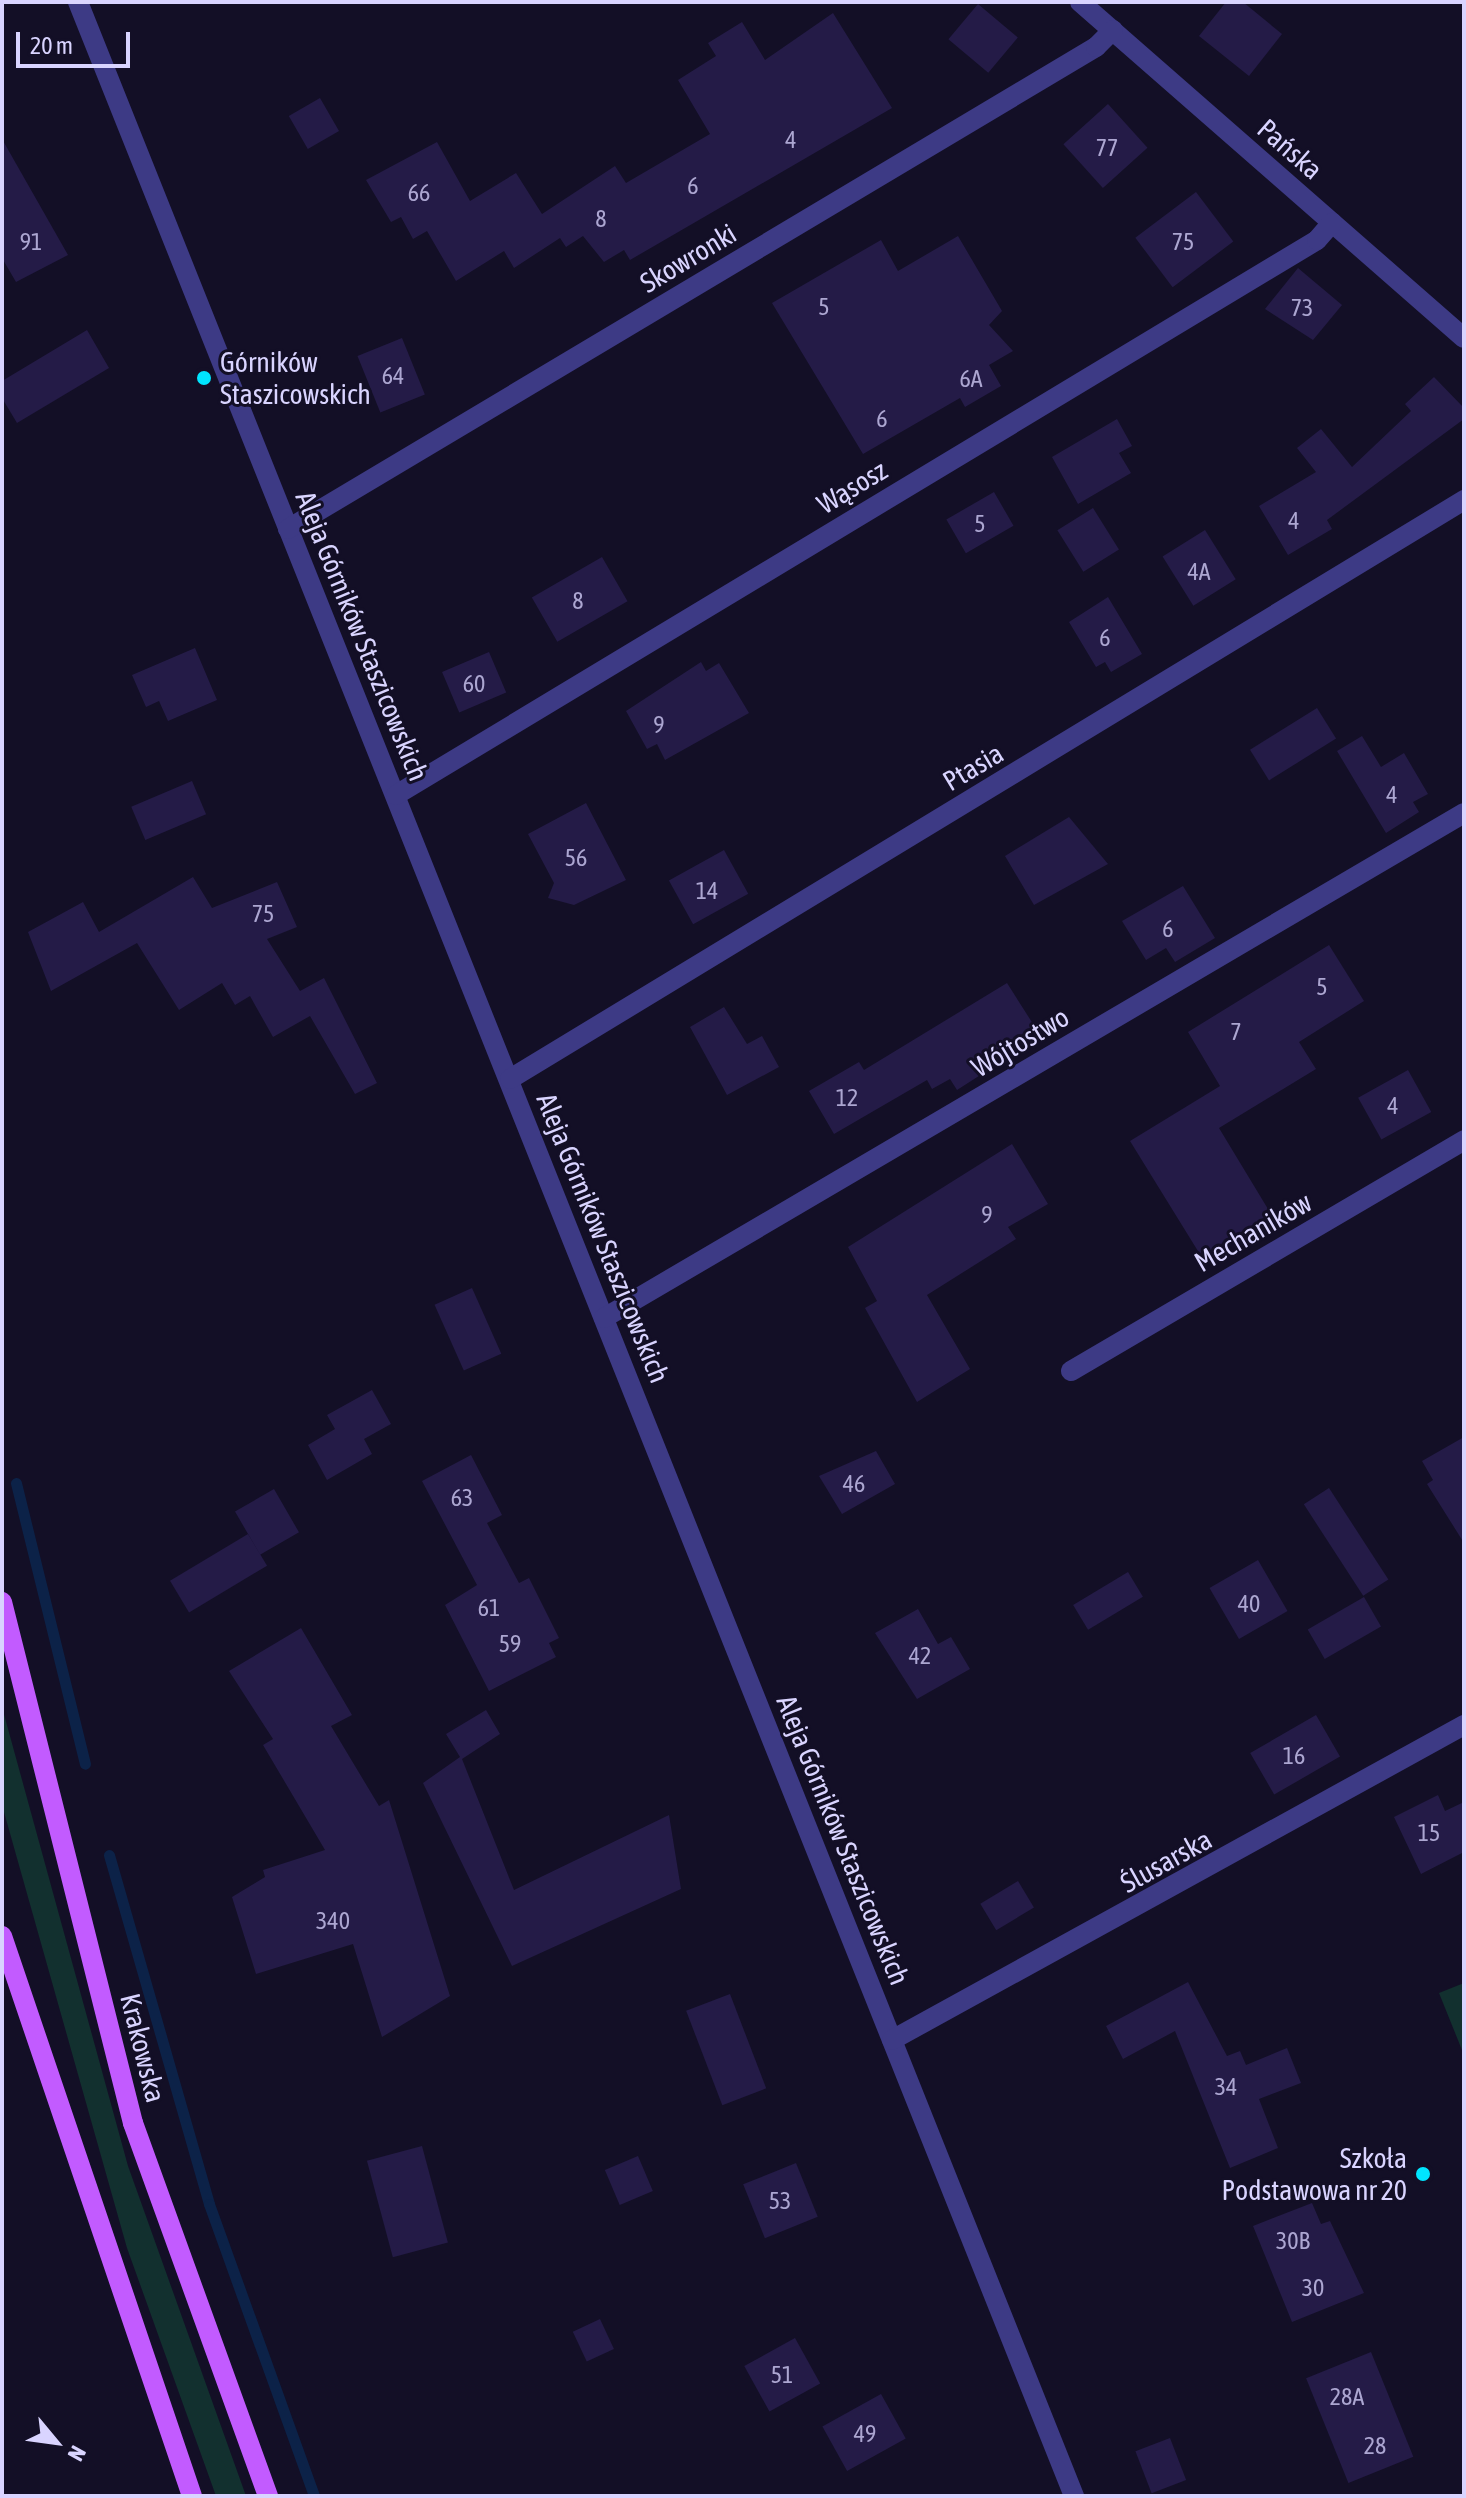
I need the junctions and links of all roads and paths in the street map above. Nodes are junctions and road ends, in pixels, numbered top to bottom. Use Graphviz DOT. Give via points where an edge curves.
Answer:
graph roads {
  1 [pos="78,2"];
  2 [pos="1080,2"];
  3 [pos="1113,30"];
  4 [pos="1332,223"];
  5 [pos="1464,338"];
  6 [pos="1464,500"];
  7 [pos="288,529"];
  8 [pos="396,795"];
  9 [pos="1464,813"];
  10 [pos="510,1079"];
  11 [pos="1464,1140"];
  12 [pos="604,1318"];
  13 [pos="1071,1371"];
  14 [pos="2,1602"];
  15 [pos="1464,1725"];
  16 [pos="2,1936"];
  17 [pos="892,2040"];
  18 [pos="192,2496"];
  19 [pos="268,2496"];
  20 [pos="1074,2496"];
  1 -- 7 [label="street, Aleja Górników Staszicowskich"];
  2 -- 3 [label="street, Pańska"];
  3 -- 4 [label="street, Pańska"];
  3 -- 7 [label="street, Skowronki" via="1096,47"];
  4 -- 5 [label="street, Pańska"];
  4 -- 8 [label="street, Wąsosz" via="1317,240"];
  6 -- 10 [label="street, Ptasia"];
  7 -- 8 [label="street, Aleja Górników Staszicowskich"];
  8 -- 10 [label="street, Aleja Górników Staszicowskich"];
  9 -- 12 [label="street, Wójtostwo"];
  10 -- 12 [label="street, Aleja Górników Staszicowskich"];
  11 -- 13 [label="street, Mechaników"];
  12 -- 17 [label="street, Aleja Górników Staszicowskich"];
  14 -- 19 [label="main road, Krakowska" via="133,2123"];
  15 -- 17 [label="street, Ślusarska"];
  16 -- 18 [label="main road"];
  17 -- 20 [label="street, Aleja Górników Staszicowskich"];
}
